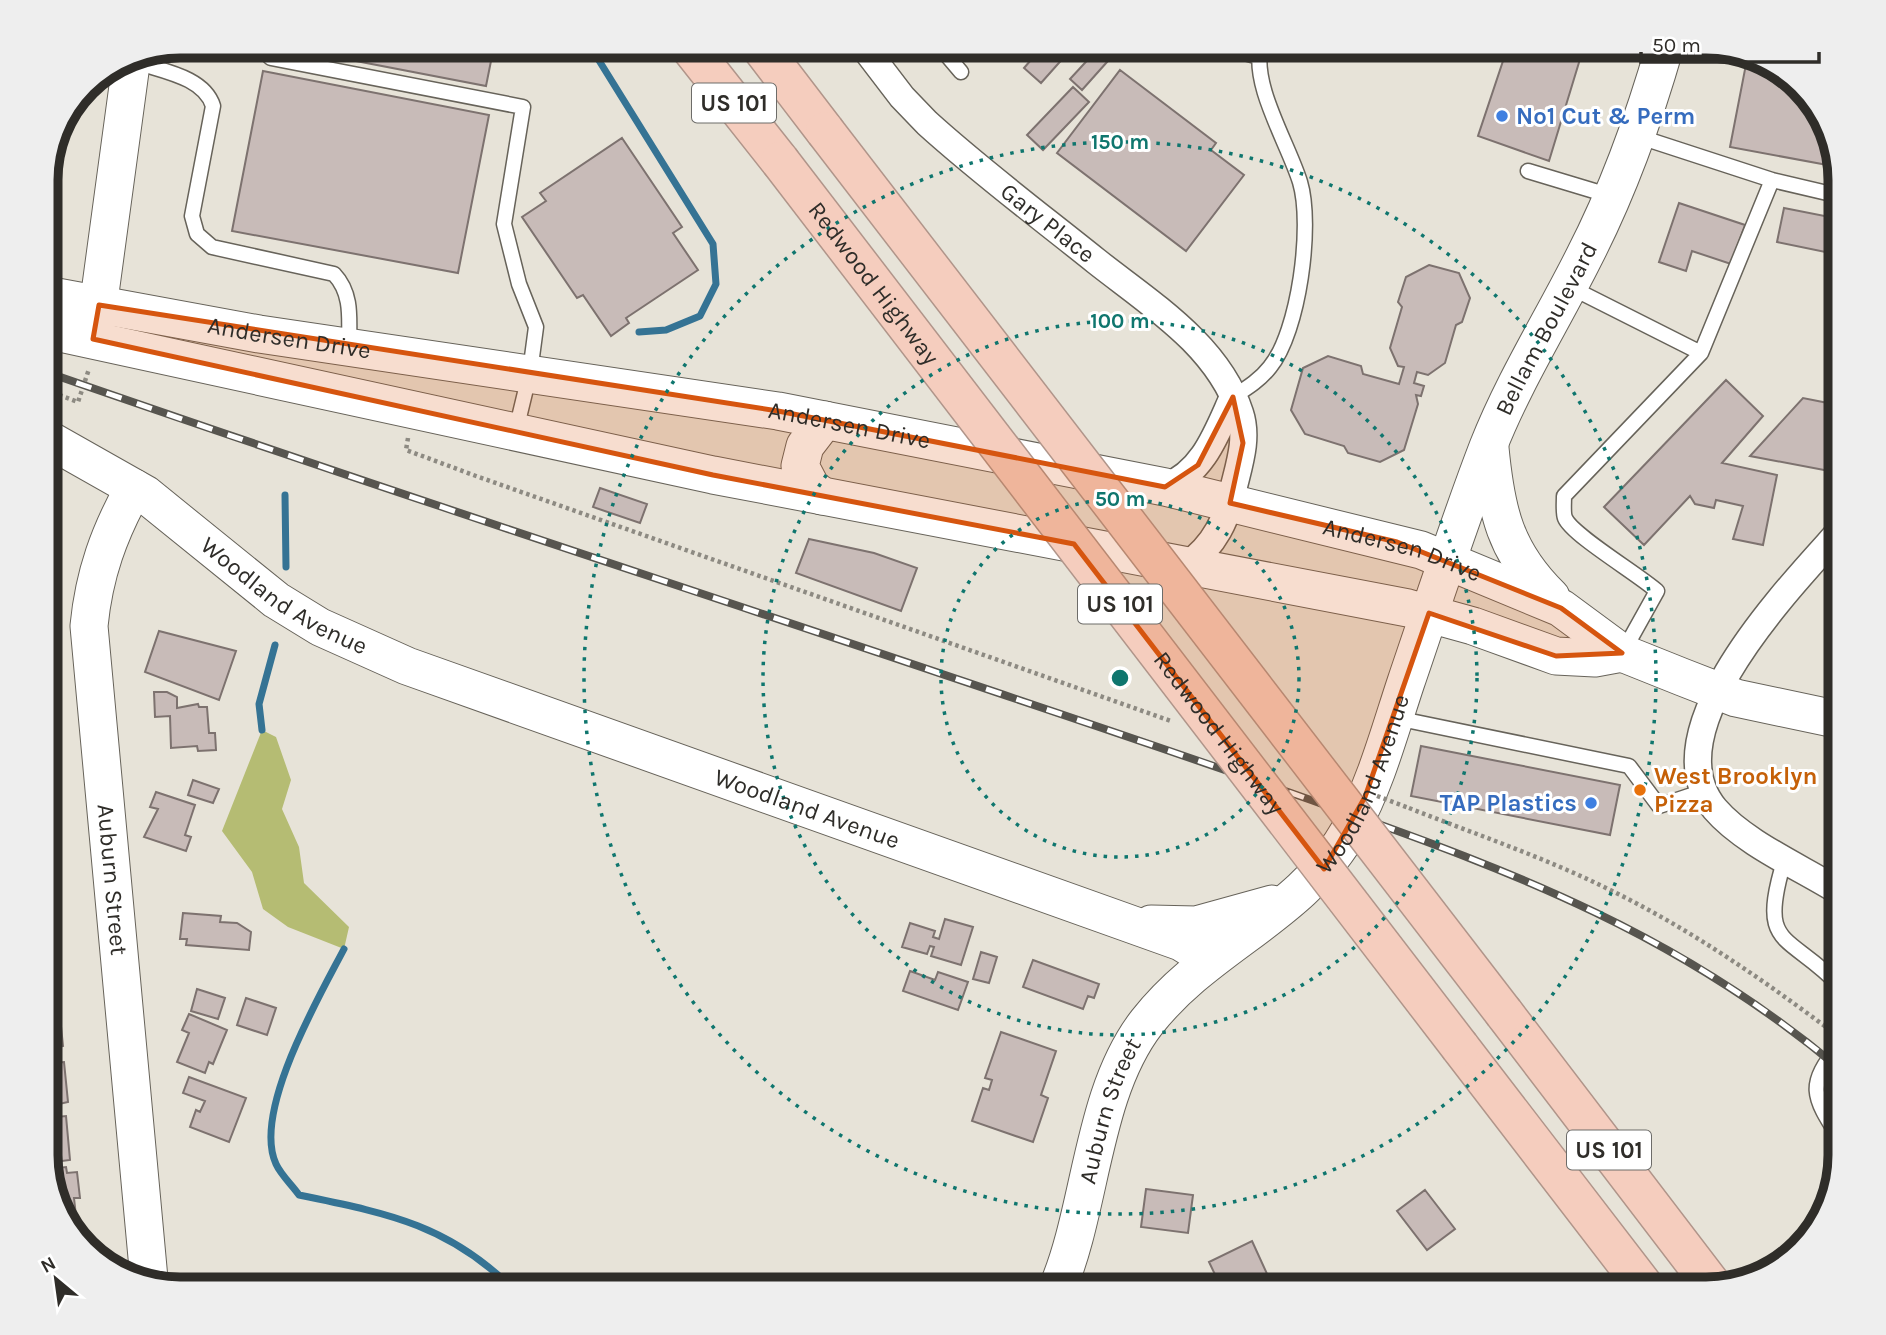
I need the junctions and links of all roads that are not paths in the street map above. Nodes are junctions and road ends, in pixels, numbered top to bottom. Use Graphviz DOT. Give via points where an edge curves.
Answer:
graph roads {
  1 [pos="271,58"];
  2 [pos="698,58"];
  3 [pos="769,58"];
  4 [pos="785,58"];
  5 [pos="872,58"];
  6 [pos="949,58"];
  7 [pos="1261,58"];
  8 [pos="1661,58"];
  9 [pos="140,65"];
  10 [pos="133,67"];
  11 [pos="961,72"];
  12 [pos="825,131"];
  13 [pos="1637,136"];
  14 [pos="1528,171"];
  15 [pos="1772,180"];
  16 [pos="1828,193"];
  17 [pos="1613,197"];
  18 [pos="1569,287"];
  19 [pos="58,305"];
  20 [pos="58,331"];
  21 [pos="94,335"];
  22 [pos="349,346"];
  23 [pos="1702,354"];
  24 [pos="530,372"];
  25 [pos="1233,397"];
  26 [pos="825,420"];
  27 [pos="516,431"];
  28 [pos="1489,444"];
  29 [pos="58,445"];
  30 [pos="1165,487"];
  31 [pos="134,488"];
  32 [pos="822,496"];
  33 [pos="1230,503"];
  34 [pos="1828,544"];
  35 [pos="1446,558"];
  36 [pos="1187,565"];
  37 [pos="1562,608"];
  38 [pos="1429,613"];
  39 [pos="1622,653"];
  40 [pos="1716,691"];
  41 [pos="1394,718"];
  42 [pos="1828,718"];
  43 [pos="1704,791"];
  44 [pos="1785,858"];
  45 [pos="1828,885"];
  46 [pos="1299,894"];
  47 [pos="1125,922"];
  48 [pos="1210,960"];
  49 [pos="1828,976"];
  50 [pos="1828,1060"];
  51 [pos="1828,1120"];
  52 [pos="148,1273"];
  53 [pos="1060,1277"];
  54 [pos="1636,1277"];
  55 [pos="1706,1277"];
  1 -- 24 [label="lane" via="523,107 503,224 536,327"];
  2 -- 54 [label="highway, Redwood Highway / US 101, bridge"];
  3 -- 12 [label="highway, US 101"];
  4 -- 12 [label="highway"];
  5 -- 25 [label="street, Gary Place" via="902,97 950,144 1184,331 1204,352"];
  6 -- 11 [label="lane"];
  7 -- 25 [label="lane" via="1266,90 1304,196 1300,283 1284,346 1270,367"];
  8 -- 13 [label="main road, Bellam Boulevard"];
  9 -- 22 [label="lane" via="197,84 209,93 213,106 191,216 197,234 212,247 334,274 343,283 349,303"];
  10 -- 21 [label="main road"];
  12 -- 55 [label="highway, US 101, bridge"];
  13 -- 15 [label="lane"];
  13 -- 17 [label="main road, Bellam Boulevard"];
  14 -- 17 [label="lane"];
  15 -- 16 [label="lane"];
  15 -- 23 [label="lane"];
  17 -- 18 [label="main road, Bellam Boulevard"];
  18 -- 23 [label="lane"];
  18 -- 28 [label="main road, Bellam Boulevard" via="1521,373"];
  19 -- 21 [label="main road, Andersen Drive"];
  20 -- 21 [label="main road, Andersen Drive"];
  21 -- 22 [label="main road, Andersen Drive" via="259,334"];
  21 -- 27 [label="main road, Andersen Drive"];
  22 -- 24 [label="main road, Andersen Drive"];
  23 -- 39 [label="lane" via="1564,496 1564,517 1573,529 1657,591"];
  24 -- 26 [label="main road, Andersen Drive"];
  24 -- 27 [label="lane"];
  25 -- 30 [label="street" via="1198,465"];
  25 -- 33 [label="street, Gary Place" via="1243,443"];
  26 -- 30 [label="main road, Andersen Drive"];
  26 -- 32 [label="main road" via="805,446 800,467"];
  27 -- 32 [label="main road, Andersen Drive"];
  28 -- 35 [label="main road, Bellam Boulevard"];
  28 -- 37 [label="main road" via="1506,536 1522,566"];
  29 -- 31 [label="main road, Woodland Avenue"];
  30 -- 33 [label="main road, Andersen Drive"];
  31 -- 47 [label="main road, Woodland Avenue" via="276,600 358,646"];
  31 -- 52 [label="main road, Auburn Street" via="111,531 93,583 89,626"];
  32 -- 36 [label="main road, Andersen Drive"];
  33 -- 35 [label="main road, Andersen Drive"];
  33 -- 36 [label="street, Gary Place" via="1209,546"];
  34 -- 40 [label="street" via="1760,620"];
  35 -- 37 [label="main road, Andersen Drive"];
  35 -- 38 [label="main road, Bellam Boulevard"];
  36 -- 38 [label="main road, Andersen Drive"];
  37 -- 39 [label="main road, Andersen Drive"];
  38 -- 39 [label="main road, Andersen Drive" via="1556,656 1595,658"];
  38 -- 41 [label="main road, Woodland Avenue"];
  39 -- 40 [label="main road, Andersen Drive"];
  40 -- 42 [label="main road, Andersen Drive"];
  40 -- 43 [label="street" via="1702,741"];
  41 -- 43 [label="lane" via="1629,766 1658,806"];
  41 -- 46 [label="main road, Woodland Avenue" via="1353,825 1317,877"];
  43 -- 44 [label="street" via="1737,829"];
  44 -- 45 [label="street"];
  44 -- 49 [label="lane" via="1774,920 1780,936"];
  46 -- 47 [label="main road" via="1196,925"];
  46 -- 48 [label="main road, Woodland Avenue"];
  47 -- 48 [label="main road, Woodland Avenue" via="1181,942"];
  48 -- 53 [label="main road, Auburn Street" via="1165,1001 1131,1046 1094,1152"];
  50 -- 51 [label="lane" via="1818,1074 1816,1089"];
}
